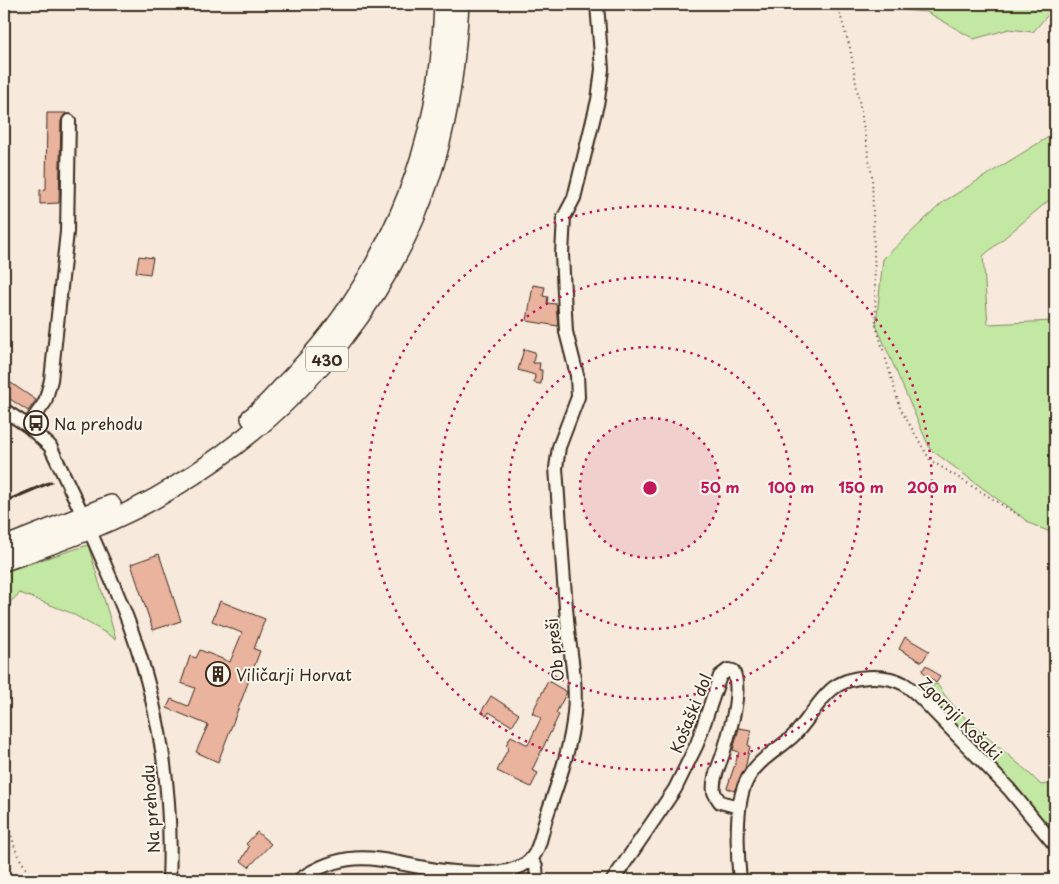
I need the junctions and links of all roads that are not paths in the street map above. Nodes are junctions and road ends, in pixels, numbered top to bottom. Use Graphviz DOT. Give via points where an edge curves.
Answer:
graph roads {
  1 [pos="444,4"];
  2 [pos="459,4"];
  3 [pos="597,4"];
  4 [pos="69,121"];
  5 [pos="4,410"];
  6 [pos="28,426"];
  7 [pos="80,509"];
  8 [pos="93,538"];
  9 [pos="4,547"];
  10 [pos="4,561"];
  11 [pos="739,807"];
  12 [pos="1055,845"];
  13 [pos="531,859"];
  14 [pos="169,880"];
  15 [pos="299,880"];
  16 [pos="538,880"];
  17 [pos="613,880"];
  18 [pos="740,880"];
  1 -- 9 [label="highway, 430" via="439,73 426,136 401,212 363,288 318,350 255,415 198,458 119,502"];
  2 -- 10 [label="highway, 430" via="448,103 431,171 389,269 365,309 331,354 262,425 219,459 132,510 62,541"];
  3 -- 13 [label="street, Ob preši" via="602,69 598,100 574,198 564,217 562,254 566,332 577,375 578,397 559,447 556,468 575,699 568,750"];
  4 -- 6 [label="street" via="67,232 51,380 44,402"];
  5 -- 6 [label="street"];
  6 -- 7 [label="street" via="50,446"];
  8 -- 14 [label="street, Na prehodu" via="131,629 156,725 168,798"];
  11 -- 12 [label="street, Zgornji Košaki" via="745,783 754,768 792,737 829,691 852,679 882,678 902,684 919,696 1009,789"];
  11 -- 17 [label="street, Košaški dol" via="720,802 714,793 736,692 736,678 733,671 728,670 720,676 698,744 675,789"];
  11 -- 18 [label="street, Zgornji Košaki"];
  13 -- 15 [label="street" via="518,867 479,873 436,871 370,858 352,858 335,861"];
  13 -- 16 [label="street"];
}
